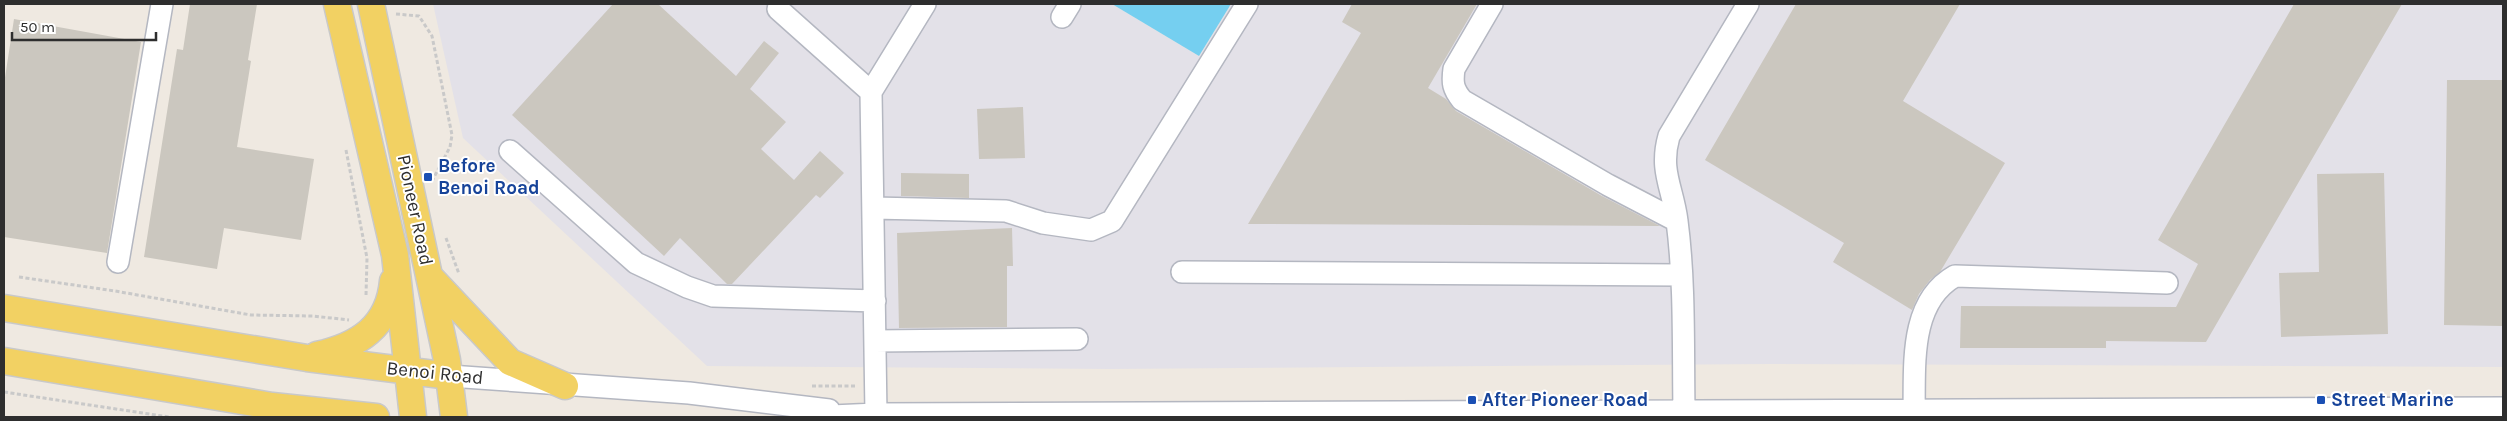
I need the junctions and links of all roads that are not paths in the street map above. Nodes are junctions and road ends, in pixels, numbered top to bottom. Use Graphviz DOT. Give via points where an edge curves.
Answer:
graph roads {
  1 [pos="162,4"];
  2 [pos="337,4"];
  3 [pos="925,4"];
  4 [pos="1247,4"];
  5 [pos="1492,4"];
  6 [pos="1748,4"];
  7 [pos="372,8"];
  8 [pos="778,9"];
  9 [pos="871,92"];
  10 [pos="510,151"];
  11 [pos="874,208"];
  12 [pos="1677,221"];
  13 [pos="395,255"];
  14 [pos="118,262"];
  15 [pos="1182,272"];
  16 [pos="1680,275"];
  17 [pos="429,276"];
  18 [pos="2167,283"];
  19 [pos="875,301"];
  20 [pos="4,308"];
  21 [pos="1077,339"];
  22 [pos="875,341"];
  23 [pos="307,358"];
  24 [pos="4,361"];
  25 [pos="409,372"];
  26 [pos="450,376"];
  27 [pos="564,386"];
  28 [pos="272,406"];
  29 [pos="1914,410"];
  30 [pos="1684,411"];
  31 [pos="2496,411"];
  32 [pos="2121,413"];
  33 [pos="2322,413"];
  34 [pos="872,414"];
  35 [pos="1539,414"];
  36 [pos="1755,414"];
  37 [pos="1876,414"];
  38 [pos="1105,415"];
  39 [pos="1395,415"];
  40 [pos="312,417"];
  41 [pos="376,417"];
  42 [pos="413,417"];
  43 [pos="454,417"];
  44 [pos="810,417"];
  1 -- 14 [label="street"];
  2 -- 13 [label="main road, Pioneer Road"];
  3 -- 9 [label="street"];
  4 -- 11 [label="street" via="1112,221 1091,230 1043,223 1006,211"];
  5 -- 12 [label="street" via="1454,69 1454,91 1462,100"];
  6 -- 12 [label="street" via="1669,136 1665,172"];
  7 -- 17 [label="main road, Pioneer Road"];
  8 -- 9 [label="street"];
  9 -- 11 [label="street"];
  10 -- 19 [label="street" via="636,263 687,286 713,296"];
  11 -- 19 [label="street"];
  12 -- 16 [label="street"];
  13 -- 23 [label="main road" via="391,294 371,332 339,350"];
  13 -- 25 [label="main road, Pioneer Road"];
  15 -- 16 [label="street"];
  16 -- 30 [label="street"];
  17 -- 26 [label="main road, Pioneer Road"];
  17 -- 27 [label="main road" via="510,362"];
  18 -- 29 [label="street" via="1955,276 1944,283 1919,326 1915,348"];
  19 -- 22 [label="street"];
  20 -- 23 [label="main road, Benoi Road"];
  21 -- 22 [label="street"];
  22 -- 34 [label="street" via="876,386"];
  23 -- 25 [label="main road, Benoi Road"];
  24 -- 28 [label="main road"];
  25 -- 26 [label="main road, Benoi Road"];
  25 -- 42 [label="main road, Pioneer Road"];
  26 -- 27 [label="street, Benoi Road"];
  26 -- 43 [label="main road, Pioneer Road"];
  27 -- 34 [label="street, Benoi Road" via="689,393"];
  28 -- 40 [label="main road"];
  28 -- 41 [label="main road"];
  29 -- 32 [label="street, Benoi Road"];
  29 -- 37 [label="street, Benoi Road"];
  30 -- 35 [label="street, Benoi Road"];
  30 -- 36 [label="street, Benoi Road"];
  31 -- 33 [label="street, Benoi Road"];
  32 -- 33 [label="street, Benoi Road"];
  34 -- 38 [label="street, Benoi Road"];
  34 -- 44 [label="street, Benoi Road"];
  35 -- 39 [label="street, Benoi Road"];
  36 -- 37 [label="street, Benoi Road"];
  38 -- 39 [label="street, Benoi Road"];
}
